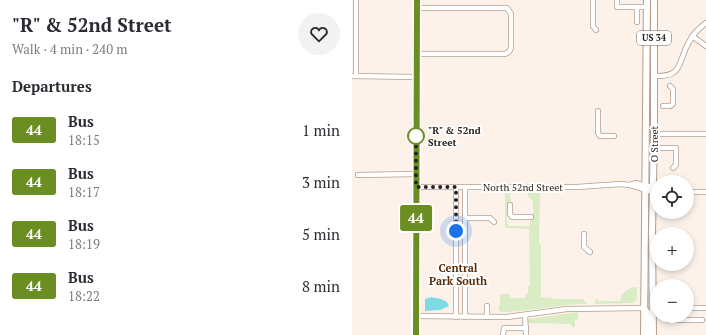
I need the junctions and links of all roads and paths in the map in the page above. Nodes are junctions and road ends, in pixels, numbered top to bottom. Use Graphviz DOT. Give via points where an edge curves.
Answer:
graph roads {
  1 [pos="356,0"];
  2 [pos="417,0"];
  3 [pos="593,0"];
  4 [pos="617,0"];
  5 [pos="647,0"];
  6 [pos="654,0"];
  7 [pos="637,7"];
  8 [pos="647,7"];
  9 [pos="417,8"];
  10 [pos="637,22"];
  11 [pos="706,23"];
  12 [pos="596,30"];
  13 [pos="692,36"];
  14 [pos="706,46"];
  15 [pos="417,54"];
  16 [pos="354,76"];
  17 [pos="417,76"];
  18 [pos="654,76"];
  19 [pos="670,86"];
  20 [pos="663,106"];
  21 [pos="598,110"];
  22 [pos="654,134"];
  23 [pos="706,134"];
  24 [pos="614,136"];
  25 [pos="654,148"];
  26 [pos="672,168"];
  27 [pos="416,174"];
  28 [pos="358,175"];
  29 [pos="655,175"];
  30 [pos="416,187"];
  31 [pos="456,187"];
  32 [pos="465,187"];
  33 [pos="645,187"];
  34 [pos="650,188"];
  35 [pos="694,192"];
  36 [pos="706,192"];
  37 [pos="511,204"];
  38 [pos="531,216"];
  39 [pos="465,218"];
  40 [pos="655,219"];
  41 [pos="494,222"];
  42 [pos="584,234"];
  43 [pos="590,252"];
  44 [pos="644,261"];
  45 [pos="655,279"];
  46 [pos="487,306"];
  47 [pos="650,307"];
  48 [pos="644,308"];
  49 [pos="694,308"];
  50 [pos="706,308"];
  51 [pos="525,315"];
  52 [pos="416,316"];
  53 [pos="456,317"];
  54 [pos="465,317"];
  55 [pos="487,317"];
  56 [pos="694,320"];
  57 [pos="702,320"];
  58 [pos="654,323"];
  59 [pos="526,328"];
  60 [pos="416,335"];
  61 [pos="504,335"];
  62 [pos="526,335"];
  63 [pos="644,335"];
  64 [pos="649,335"];
  65 [pos="653,335"];
  1 -- 16 [label="street"];
  2 -- 9 [label="main road"];
  3 -- 12 [label="street" via="593,26"];
  4 -- 7 [label="street" via="617,7"];
  5 -- 8 [label="main road, O Street / US 34"];
  6 -- 18 [label="main road, O Street / US 34"];
  7 -- 8 [label="street"];
  7 -- 10 [label="street"];
  8 -- 33 [label="main road, O Street / US 34"];
  9 -- 15 [label="main road"];
  9 -- 15 [label="street" via="506,8 511,14 511,48 506,54"];
  11 -- 13 [label="street"];
  13 -- 14 [label="street"];
  13 -- 18 [label="street" via="675,71 668,75"];
  15 -- 17 [label="main road"];
  16 -- 17 [label="street"];
  17 -- 27 [label="main road"];
  18 -- 22 [label="main road, O Street / US 34"];
  19 -- 20 [label="street" via="673,89 673,104"];
  21 -- 24 [label="street" via="599,135"];
  22 -- 23 [label="street"];
  22 -- 25 [label="main road, O Street / US 34"];
  25 -- 26 [label="street" via="676,148 676,165"];
  25 -- 29 [label="main road, O Street / US 34"];
  27 -- 28 [label="street"];
  27 -- 30 [label="main road"];
  30 -- 31 [label="street, North 52nd Street"];
  30 -- 52 [label="main road"];
  31 -- 32 [label="street, North 52nd Street"];
  31 -- 53 [label="street"];
  32 -- 33 [label="street, North 52nd Street" via="577,187 635,183"];
  32 -- 39 [label="street"];
  33 -- 34 [label="street, North 52nd Street"];
  33 -- 44 [label="main road, O Street / US 34"];
  35 -- 36 [label="street"];
  37 -- 38 [label="street" via="512,217"];
  39 -- 41 [label="street" via="490,218"];
  39 -- 54 [label="street"];
  40 -- 45 [label="main road, O Street / US 34"];
  42 -- 43 [label="street" via="584,247"];
  44 -- 47 [label="main road" via="647,302"];
  44 -- 48 [label="main road, O Street / US 34"];
  46 -- 55 [label="street"];
  48 -- 51 [label="street" via="567,309"];
  48 -- 63 [label="main road, O Street / US 34"];
  48 -- 64 [label="main road" via="648,314"];
  49 -- 50 [label="street"];
  51 -- 55 [label="street"];
  51 -- 59 [label="street"];
  52 -- 53 [label="street"];
  52 -- 60 [label="main road"];
  53 -- 54 [label="street"];
  54 -- 55 [label="street"];
  56 -- 57 [label="street"];
  58 -- 65 [label="main road, O Street / US 34"];
  59 -- 61 [label="street" via="504,328"];
  59 -- 62 [label="street"];
}
